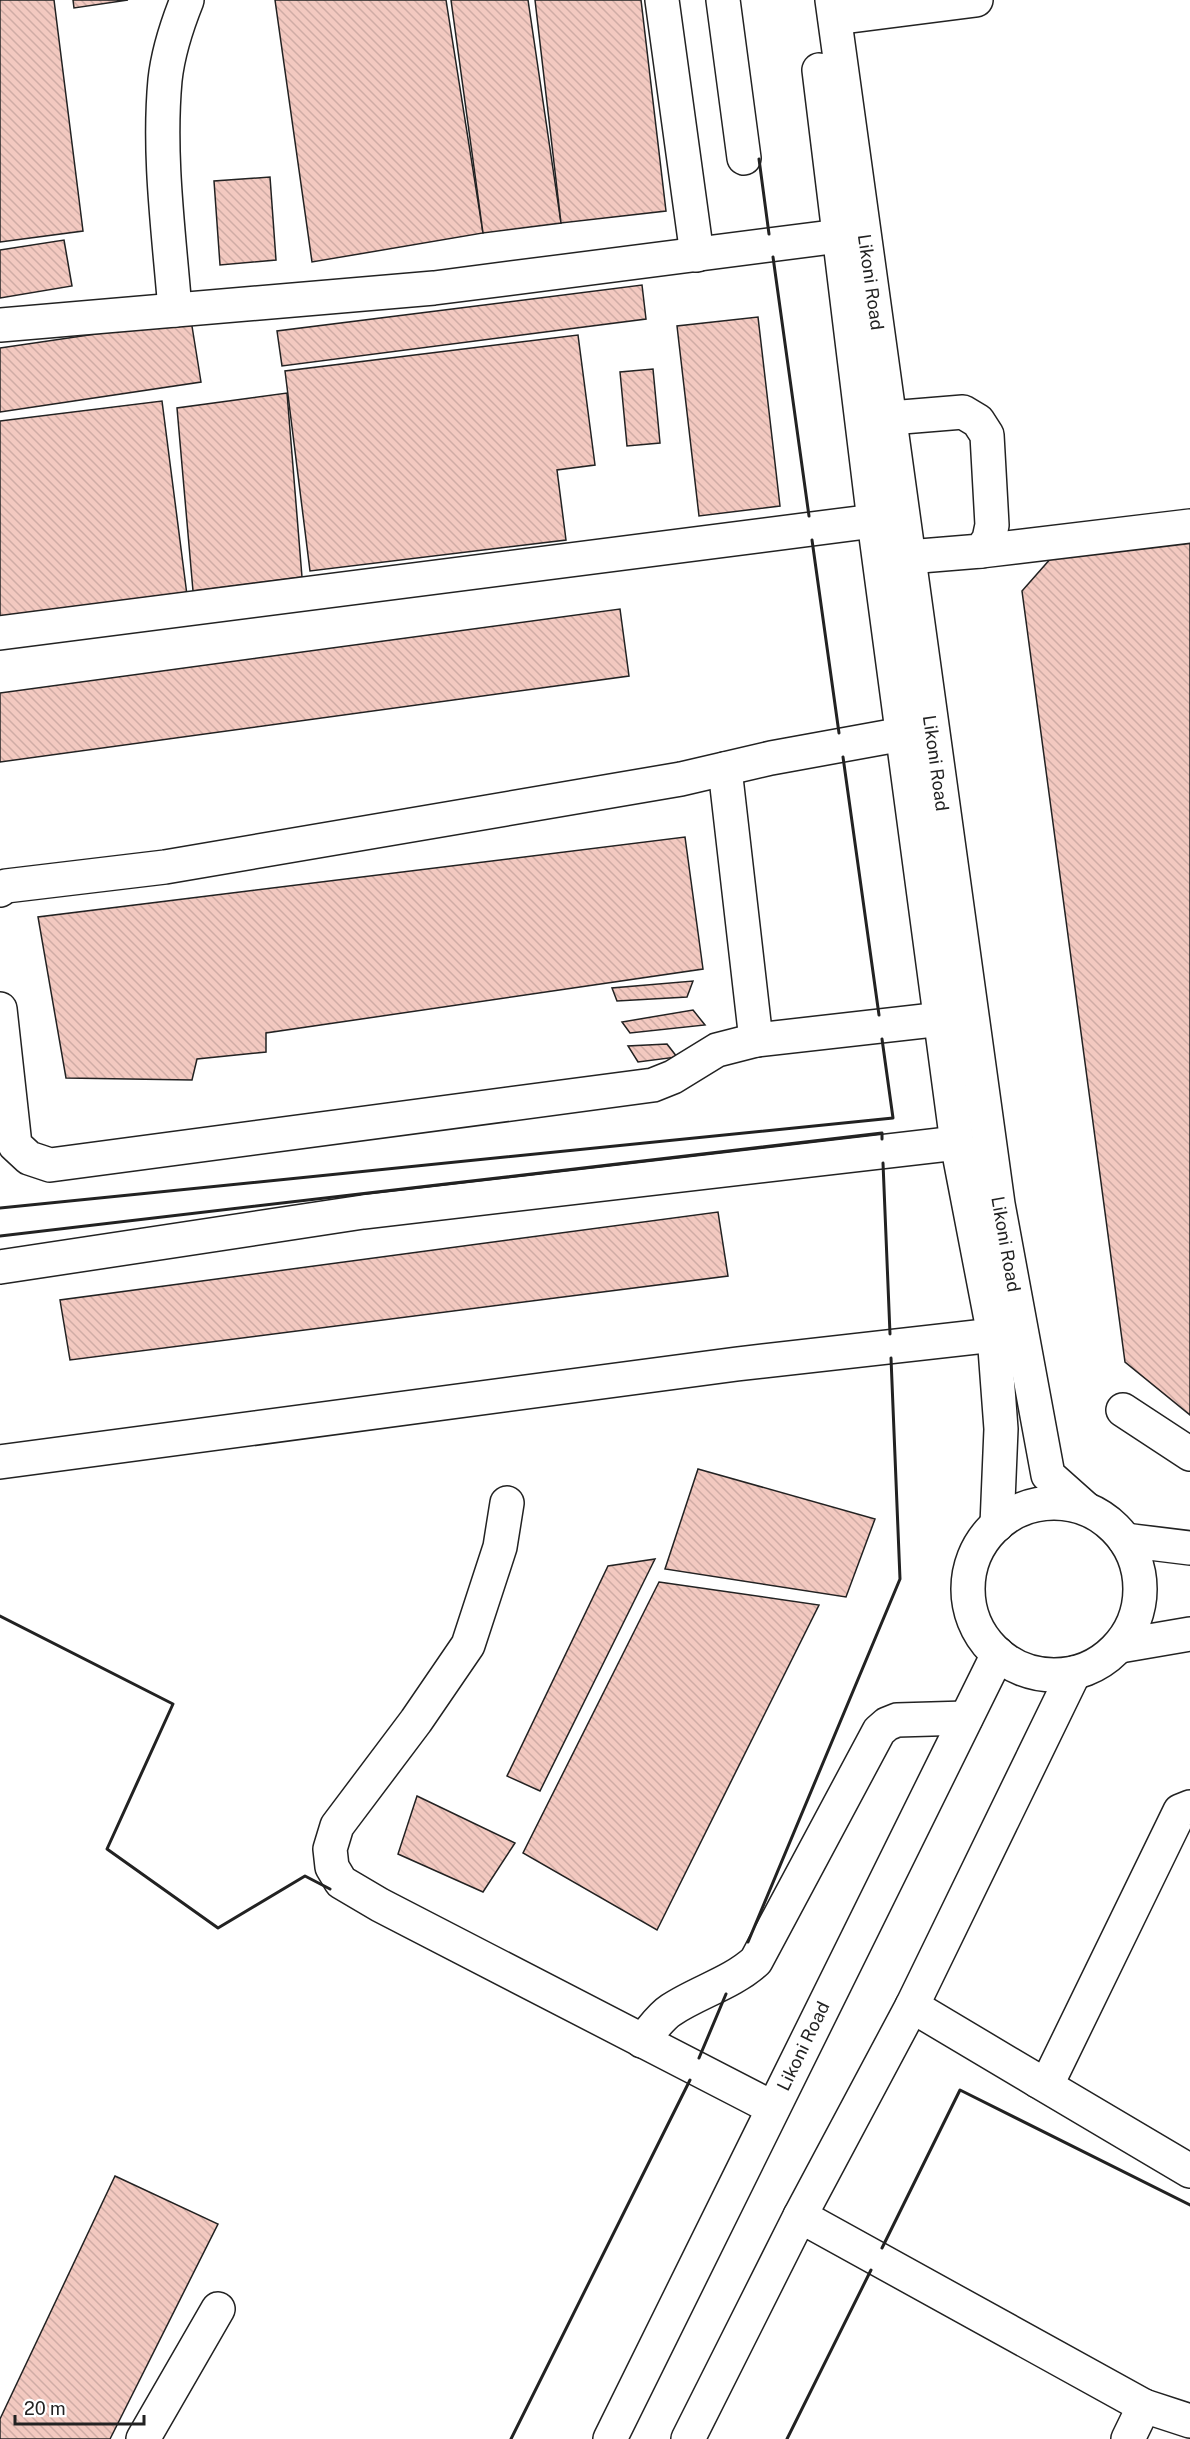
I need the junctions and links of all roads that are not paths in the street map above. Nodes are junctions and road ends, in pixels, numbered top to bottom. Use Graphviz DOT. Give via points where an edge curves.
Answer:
graph roads {
  1 [pos="187,0"];
  2 [pos="662,0"];
  3 [pos="723,0"];
  4 [pos="976,0"];
  5 [pos="826,6"];
  6 [pos="744,158"];
  7 [pos="839,236"];
  8 [pos="697,255"];
  9 [pos="175,310"];
  10 [pos="0,325"];
  11 [pos="890,418"];
  12 [pos="874,521"];
  13 [pos="1190,526"];
  14 [pos="981,551"];
  15 [pos="908,557"];
  16 [pos="0,633"];
  17 [pos="903,734"];
  18 [pos="725,769"];
  19 [pos="0,890"];
  20 [pos="0,1009"];
  21 [pos="942,1019"];
  22 [pos="756,1040"];
  23 [pos="957,1143"];
  24 [pos="0,1268"];
  25 [pos="994,1335"];
  26 [pos="1123,1410"];
  27 [pos="1190,1454"];
  28 [pos="0,1462"];
  29 [pos="507,1503"];
  30 [pos="1085,1508"];
  31 [pos="997,1525"];
  32 [pos="1125,1540"];
  33 [pos="1190,1548"];
  34 [pos="1190,1634"];
  35 [pos="1120,1646"];
  36 [pos="998,1654"];
  37 [pos="1074,1673"];
  38 [pos="966,1718"];
  39 [pos="1190,1807"];
  40 [pos="912,2006"];
  41 [pos="642,2041"];
  42 [pos="1038,2081"];
  43 [pos="773,2108"];
  44 [pos="1190,2171"];
  45 [pos="800,2216"];
  46 [pos="218,2309"];
  47 [pos="1144,2406"];
  48 [pos="1190,2421"];
  49 [pos="143,2439"];
  50 [pos="610,2439"];
  51 [pos="688,2439"];
  52 [pos="1128,2439"];
  1 -- 9 [label="street" via="175,29 165,78 164,163"];
  2 -- 8 [label="street"];
  3 -- 6 [label="street"];
  4 -- 5 [label="street"];
  5 -- 7 [label="street, Likoni Road"];
  5 -- 11 [label="street, Likoni Road"];
  7 -- 8 [label="street"];
  7 -- 12 [label="street, Likoni Road"];
  8 -- 9 [label="street" via="434,288"];
  9 -- 10 [label="street"];
  11 -- 14 [label="street" via="963,412 978,421 987,435 992,525"];
  11 -- 15 [label="street, Likoni Road"];
  12 -- 16 [label="street"];
  12 -- 17 [label="street, Likoni Road"];
  13 -- 14 [label="street"];
  14 -- 15 [label="street"];
  15 -- 30 [label="street, Likoni Road" via="1002,1226 1048,1475"];
  17 -- 18 [label="street"];
  17 -- 21 [label="street, Likoni Road"];
  18 -- 19 [label="street" via="165,867 6,886"];
  18 -- 22 [label="street"];
  20 -- 22 [label="street" via="15,1145 29,1158 50,1165 653,1085 717,1050"];
  21 -- 22 [label="street"];
  21 -- 23 [label="street, Likoni Road"];
  23 -- 24 [label="street" via="363,1212"];
  23 -- 25 [label="street, Likoni Road"];
  25 -- 28 [label="street" via="737,1364"];
  25 -- 31 [label="street, Likoni Road" via="1001,1429"];
  26 -- 27 [label="street"];
  29 -- 41 [label="street" via="500,1547 468,1645 337,1826 330,1849 332,1867 341,1882 380,1905"];
  30 -- 31 [label="street" via="1048,1503 1026,1508"];
  30 -- 32 [label="street" via="1107,1521"];
  31 -- 36 [label="street" via="981,1543 971,1566 968,1590 971,1614 982,1636"];
  32 -- 33 [label="street"];
  32 -- 35 [label="street" via="1138,1566 1141,1593 1135,1622"];
  34 -- 35 [label="street"];
  35 -- 37 [label="street" via="1107,1658"];
  36 -- 37 [label="street" via="1021,1669 1047,1675"];
  36 -- 38 [label="street, Likoni Road"];
  37 -- 40 [label="street"];
  38 -- 41 [label="street" via="897,1720 879,1731 756,1961 738,1976 669,2011"];
  38 -- 43 [label="street, Likoni Road"];
  39 -- 42 [label="street" via="1180,1811 1050,2078"];
  40 -- 42 [label="street"];
  40 -- 45 [label="street"];
  41 -- 43 [label="street"];
  42 -- 44 [label="street"];
  43 -- 50 [label="street, Likoni Road"];
  45 -- 47 [label="street"];
  45 -- 51 [label="street"];
  46 -- 49 [label="street"];
  47 -- 48 [label="street"];
  47 -- 52 [label="street"];
}
